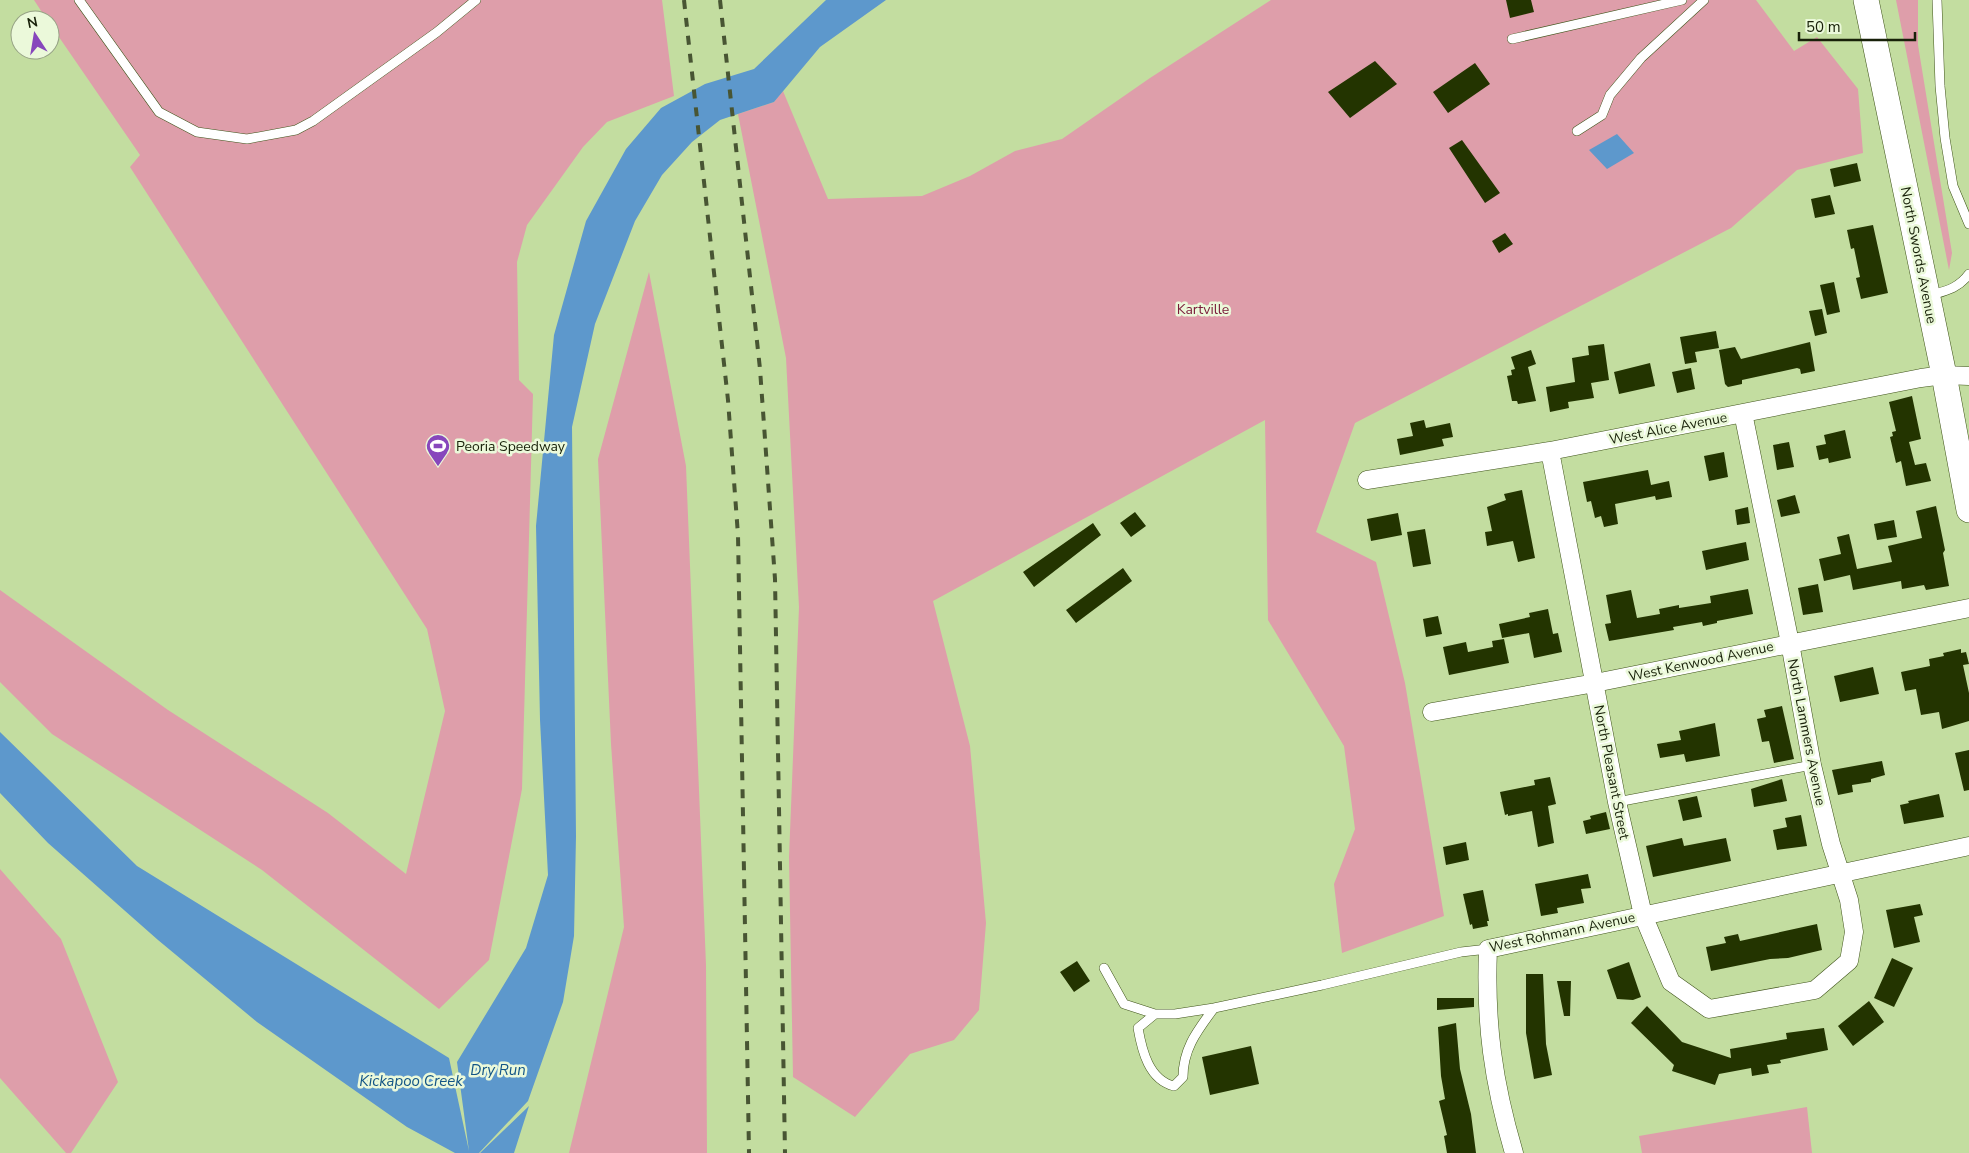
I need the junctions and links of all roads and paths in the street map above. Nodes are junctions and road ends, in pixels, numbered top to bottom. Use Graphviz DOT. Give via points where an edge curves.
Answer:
graph roads {
  1 [pos="79,0"];
  2 [pos="476,0"];
  3 [pos="1682,0"];
  4 [pos="1704,0"];
  5 [pos="1866,0"];
  6 [pos="1937,0"];
  7 [pos="1512,39"];
  8 [pos="1577,131"];
  9 [pos="1969,224"];
  10 [pos="1969,274"];
  11 [pos="1928,296"];
  12 [pos="1944,375"];
  13 [pos="1969,376"];
  14 [pos="1743,413"];
  15 [pos="1550,452"];
  16 [pos="1367,480"];
  17 [pos="1969,510"];
  18 [pos="1969,608"];
  19 [pos="1790,643"];
  20 [pos="1595,683"];
  21 [pos="1432,712"];
  22 [pos="1812,765"];
  23 [pos="1616,802"];
  24 [pos="1969,846"];
  25 [pos="1840,873"];
  26 [pos="1643,915"];
  27 [pos="1488,949"];
  28 [pos="1104,968"];
  29 [pos="1769,999"];
  30 [pos="1214,1008"];
  31 [pos="1155,1014"];
  32 [pos="1514,1153"];
  1 -- 2 [label="lane" via="159,112 197,132 247,139 296,130 313,121"];
  3 -- 7 [label="lane"];
  4 -- 8 [label="lane" via="1641,58 1610,95 1602,115"];
  5 -- 11 [label="street, North Swords Avenue"];
  6 -- 9 [label="lane" via="1945,138 1953,186"];
  10 -- 11 [label="lane" via="1954,289"];
  11 -- 12 [label="street, North Swords Avenue"];
  12 -- 13 [label="street, West Alice Avenue"];
  12 -- 14 [label="street, West Alice Avenue"];
  12 -- 17 [label="street, North Swords Avenue"];
  14 -- 15 [label="street, West Alice Avenue"];
  14 -- 19 [label="street, North Lammers Avenue"];
  15 -- 16 [label="street, West Alice Avenue"];
  15 -- 20 [label="street, North Pleasant Street"];
  18 -- 19 [label="street, West Kenwood Avenue"];
  19 -- 20 [label="street, West Kenwood Avenue"];
  19 -- 22 [label="street, North Lammers Avenue"];
  20 -- 21 [label="street, West Kenwood Avenue"];
  20 -- 23 [label="street, North Pleasant Street"];
  22 -- 23 [label="lane"];
  22 -- 25 [label="street, North Lammers Avenue"];
  23 -- 26 [label="street, North Pleasant Street"];
  24 -- 25 [label="street, West Rohmann Avenue"];
  25 -- 26 [label="street, West Rohmann Avenue"];
  25 -- 29 [label="street, North Lammers Avenue" via="1849,900 1854,932 1849,961 1815,990"];
  26 -- 27 [label="street, West Rohmann Avenue"];
  26 -- 29 [label="street, North Pleasant Street" via="1671,982 1709,1008"];
  27 -- 30 [label="lane, West Rohmann Avenue" via="1461,952"];
  27 -- 32 [label="street" via="1489,1040 1502,1112"];
  28 -- 31 [label="lane, West Rohmann Avenue" via="1124,1004"];
  30 -- 31 [label="lane, West Rohmann Avenue"];
  30 -- 31 [label="lane" via="1192,1039 1183,1062 1183,1077 1174,1086 1163,1084 1150,1068 1140,1045 1138,1028"];
}
